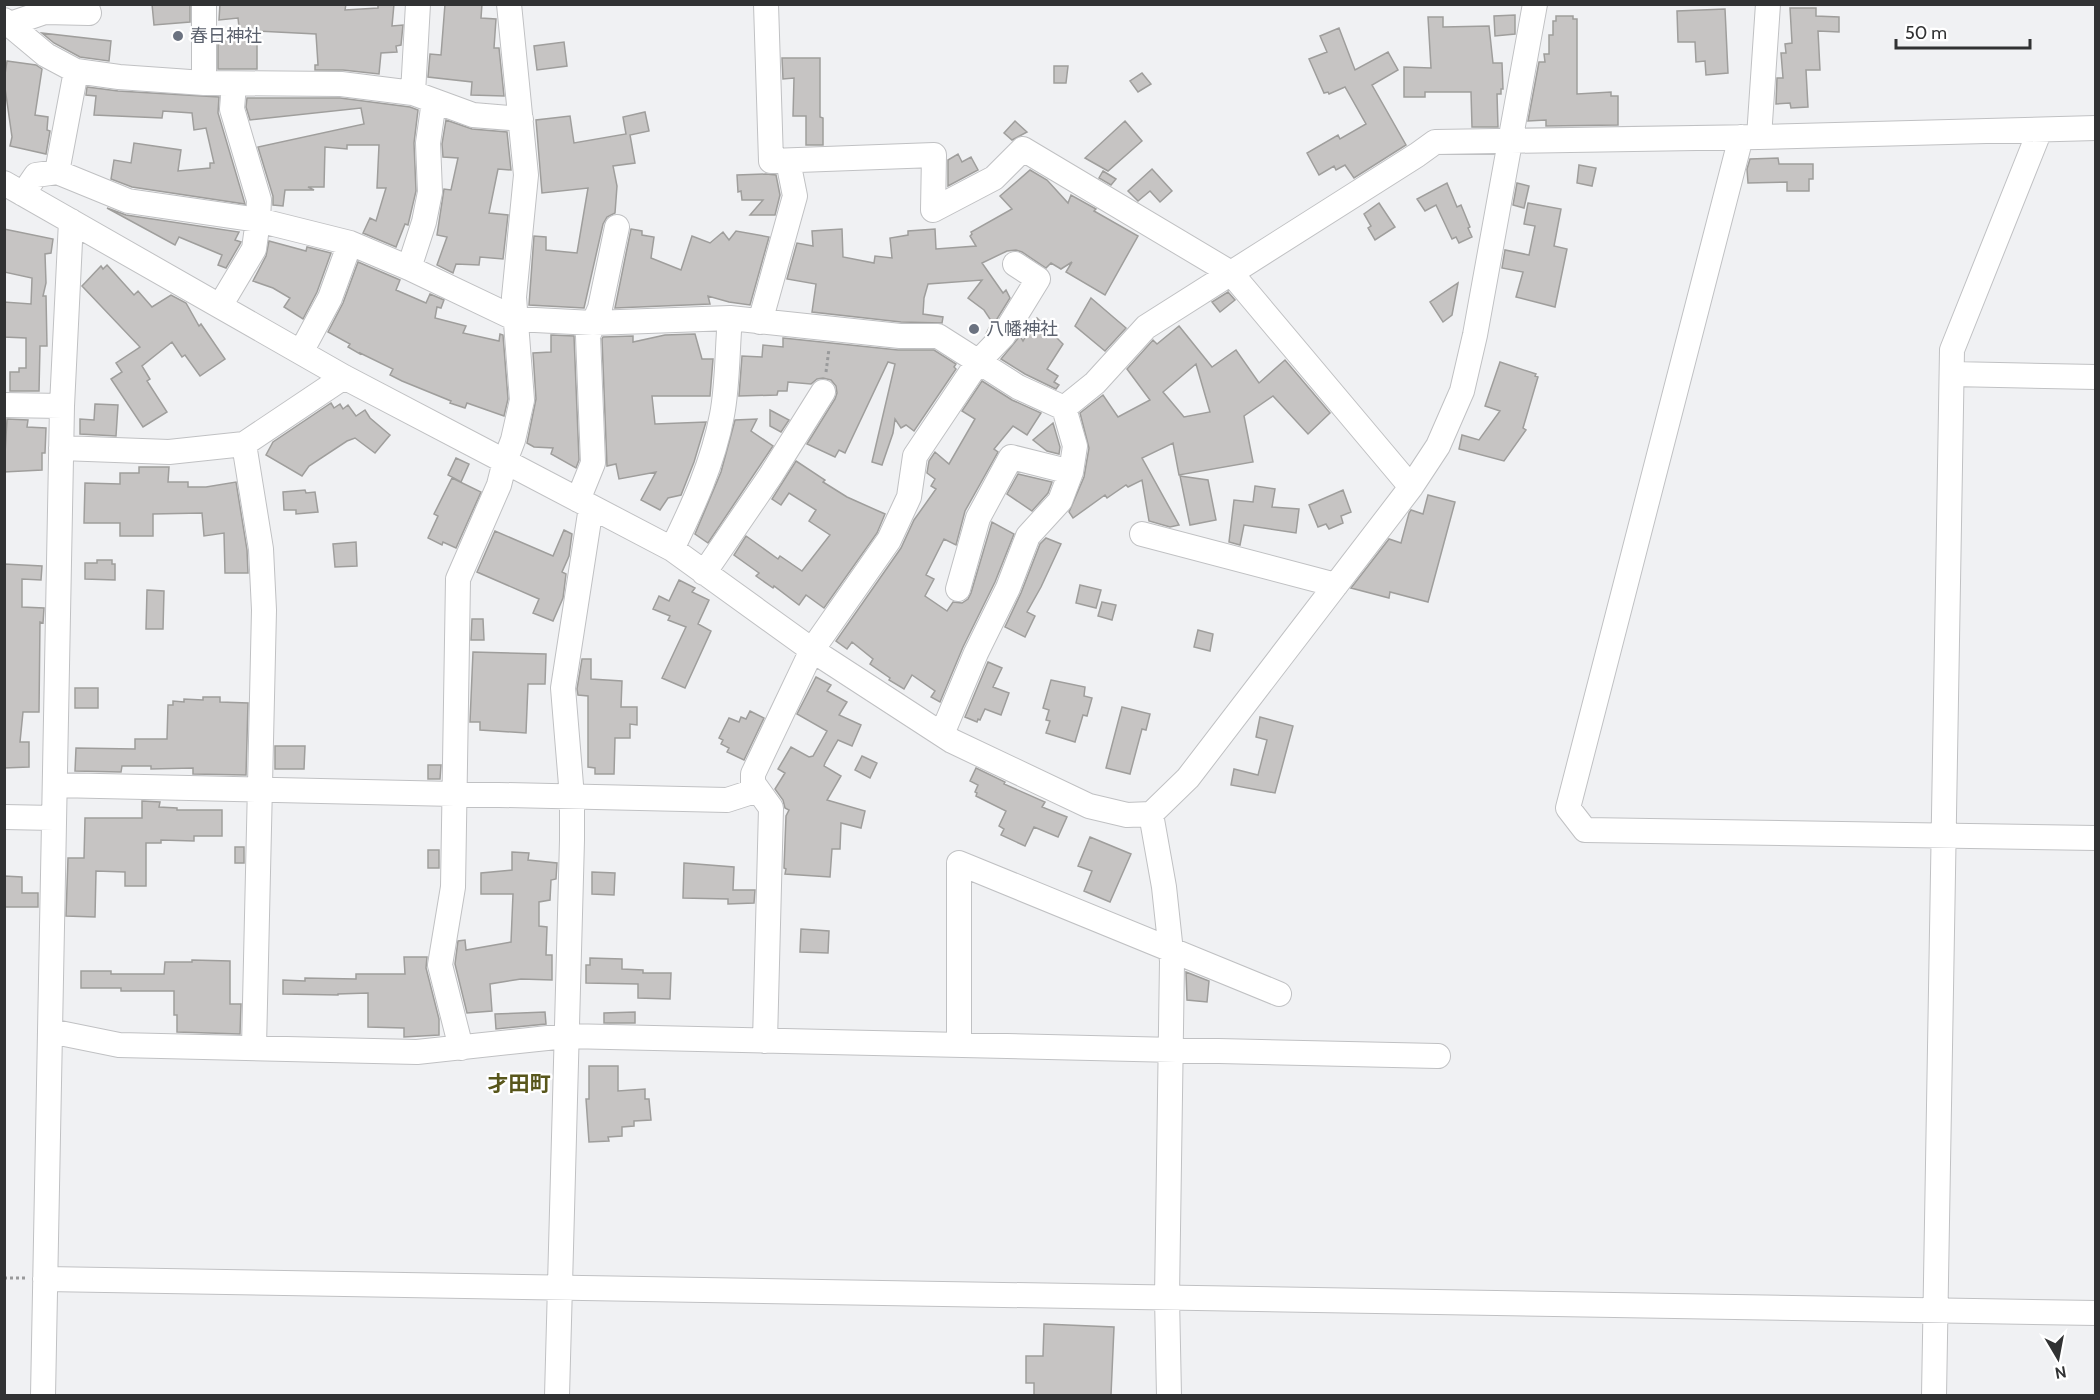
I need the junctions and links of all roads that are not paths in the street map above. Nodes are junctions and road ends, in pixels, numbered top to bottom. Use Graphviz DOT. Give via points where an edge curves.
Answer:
graph roads {
  1 [pos="86,4"];
  2 [pos="204,4"];
  3 [pos="418,4"];
  4 [pos="509,4"];
  5 [pos="766,4"];
  6 [pos="1535,4"];
  7 [pos="1768,4"];
  8 [pos="7,22"];
  9 [pos="76,71"];
  10 [pos="204,83"];
  11 [pos="234,84"];
  12 [pos="423,97"];
  13 [pos="520,119"];
  14 [pos="2096,128"];
  15 [pos="2040,129"];
  16 [pos="1750,137"];
  17 [pos="1509,141"];
  18 [pos="788,161"];
  19 [pos="57,172"];
  20 [pos="14,189"];
  21 [pos="258,220"];
  22 [pos="71,221"];
  23 [pos="617,227"];
  24 [pos="350,243"];
  25 [pos="1015,264"];
  26 [pos="409,268"];
  27 [pos="1231,273"];
  28 [pos="220,306"];
  29 [pos="730,318"];
  30 [pos="516,319"];
  31 [pos="760,322"];
  32 [pos="592,323"];
  33 [pos="302,352"];
  34 [pos="978,362"];
  35 [pos="1952,375"];
  36 [pos="344,377"];
  37 [pos="2096,377"];
  38 [pos="823,392"];
  39 [pos="4,405"];
  40 [pos="62,406"];
  41 [pos="1064,408"];
  42 [pos="244,444"];
  43 [pos="61,448"];
  44 [pos="505,461"];
  45 [pos="1071,472"];
  46 [pos="1411,487"];
  47 [pos="585,503"];
  48 [pos="1142,534"];
  49 [pos="672,549"];
  50 [pos="704,573"];
  51 [pos="1336,585"];
  52 [pos="958,589"];
  53 [pos="812,650"];
  54 [pos="942,734"];
  55 [pos="55,784"];
  56 [pos="260,789"];
  57 [pos="758,790"];
  58 [pos="454,794"];
  59 [pos="572,797"];
  60 [pos="1151,814"];
  61 [pos="4,817"];
  62 [pos="54,818"];
  63 [pos="1944,836"];
  64 [pos="2096,838"];
  65 [pos="1172,951"];
  66 [pos="1279,994"];
  67 [pos="50,1031"];
  68 [pos="566,1036"];
  69 [pos="765,1041"];
  70 [pos="959,1045"];
  71 [pos="254,1047"];
  72 [pos="460,1048"];
  73 [pos="1172,1050"];
  74 [pos="1438,1056"];
  75 [pos="45,1279"];
  76 [pos="560,1287"];
  77 [pos="1167,1297"];
  78 [pos="1936,1310"];
  79 [pos="2096,1313"];
  80 [pos="43,1395"];
  81 [pos="557,1395"];
  82 [pos="1169,1395"];
  83 [pos="1934,1395"];
  1 -- 8 [label="street" via="89,13 45,12"];
  2 -- 10 [label="street"];
  3 -- 12 [label="street"];
  4 -- 13 [label="street"];
  5 -- 18 [label="street" via="771,161"];
  6 -- 17 [label="street"];
  7 -- 16 [label="street"];
  8 -- 9 [label="street" via="46,55"];
  9 -- 10 [label="street"];
  9 -- 19 [label="street"];
  10 -- 11 [label="street"];
  11 -- 12 [label="street" via="341,84"];
  11 -- 21 [label="street" via="232,110 258,200"];
  12 -- 13 [label="street" via="473,115"];
  12 -- 26 [label="street" via="430,192"];
  13 -- 30 [label="street" via="526,175 514,297"];
  14 -- 15 [label="street"];
  15 -- 16 [label="street"];
  15 -- 35 [label="street" via="1952,350"];
  16 -- 17 [label="street"];
  16 -- 63 [label="street" via="1568,808 1585,830"];
  17 -- 27 [label="street" via="1435,142"];
  17 -- 46 [label="street" via="1462,391 1438,446"];
  18 -- 27 [label="street" via="933,155 933,210 994,178 1023,149"];
  18 -- 31 [label="street" via="795,196"];
  19 -- 20 [label="street" via="36,175"];
  19 -- 21 [label="street" via="128,201"];
  20 -- 22 [label="street"];
  21 -- 24 [label="street"];
  21 -- 28 [label="street" via="254,249"];
  22 -- 28 [label="street"];
  22 -- 40 [label="street"];
  23 -- 32 [label="street" via="600,308"];
  24 -- 26 [label="street"];
  24 -- 33 [label="street" via="330,298"];
  25 -- 34 [label="street" via="1038,279 1003,336"];
  26 -- 30 [label="street"];
  27 -- 41 [label="street" via="1146,327 1095,383"];
  27 -- 46 [label="street"];
  28 -- 33 [label="street"];
  29 -- 31 [label="street"];
  29 -- 32 [label="street"];
  29 -- 49 [label="street" via="723,413 715,446 695,503"];
  30 -- 32 [label="street"];
  30 -- 44 [label="street" via="522,400"];
  31 -- 34 [label="street" via="900,336 939,336"];
  32 -- 47 [label="street" via="588,336 593,463"];
  33 -- 36 [label="street"];
  34 -- 41 [label="street" via="1018,387"];
  34 -- 53 [label="street" via="915,456 909,497 888,540"];
  35 -- 37 [label="street"];
  35 -- 63 [label="street"];
  36 -- 42 [label="street"];
  36 -- 44 [label="street"];
  38 -- 50 [label="street"];
  39 -- 40 [label="street"];
  40 -- 43 [label="street"];
  41 -- 45 [label="street" via="1075,446"];
  42 -- 43 [label="street" via="169,452"];
  42 -- 56 [label="street" via="261,549 264,610"];
  43 -- 55 [label="street"];
  44 -- 47 [label="street"];
  44 -- 58 [label="street" via="499,485 458,579"];
  45 -- 52 [label="street" via="1011,457 978,518"];
  45 -- 54 [label="street" via="1060,501 1028,536"];
  46 -- 51 [label="street"];
  47 -- 49 [label="street"];
  47 -- 59 [label="street" via="563,688"];
  48 -- 51 [label="street"];
  49 -- 50 [label="street"];
  50 -- 53 [label="street"];
  51 -- 60 [label="street" via="1188,778"];
  53 -- 54 [label="street"];
  53 -- 57 [label="street" via="753,774"];
  54 -- 60 [label="street" via="1089,806 1127,815"];
  55 -- 56 [label="street"];
  55 -- 62 [label="street"];
  56 -- 58 [label="street"];
  56 -- 71 [label="street"];
  57 -- 59 [label="street" via="727,800"];
  57 -- 69 [label="street" via="771,808"];
  58 -- 59 [label="street"];
  58 -- 72 [label="street" via="453,887 440,965"];
  59 -- 68 [label="street"];
  60 -- 65 [label="street"];
  61 -- 62 [label="street"];
  62 -- 67 [label="street"];
  63 -- 64 [label="street"];
  63 -- 78 [label="street"];
  65 -- 66 [label="street"];
  65 -- 70 [label="street" via="959,864"];
  65 -- 73 [label="street"];
  67 -- 71 [label="street" via="119,1045"];
  67 -- 75 [label="street"];
  68 -- 69 [label="street"];
  68 -- 72 [label="street"];
  68 -- 76 [label="street"];
  69 -- 70 [label="street"];
  70 -- 73 [label="street"];
  71 -- 72 [label="street" via="417,1052"];
  73 -- 74 [label="street"];
  73 -- 77 [label="street"];
  75 -- 76 [label="street"];
  75 -- 80 [label="street"];
  76 -- 77 [label="street"];
  76 -- 81 [label="street"];
  77 -- 78 [label="street"];
  77 -- 82 [label="street"];
  78 -- 79 [label="street"];
  78 -- 83 [label="street"];
}
